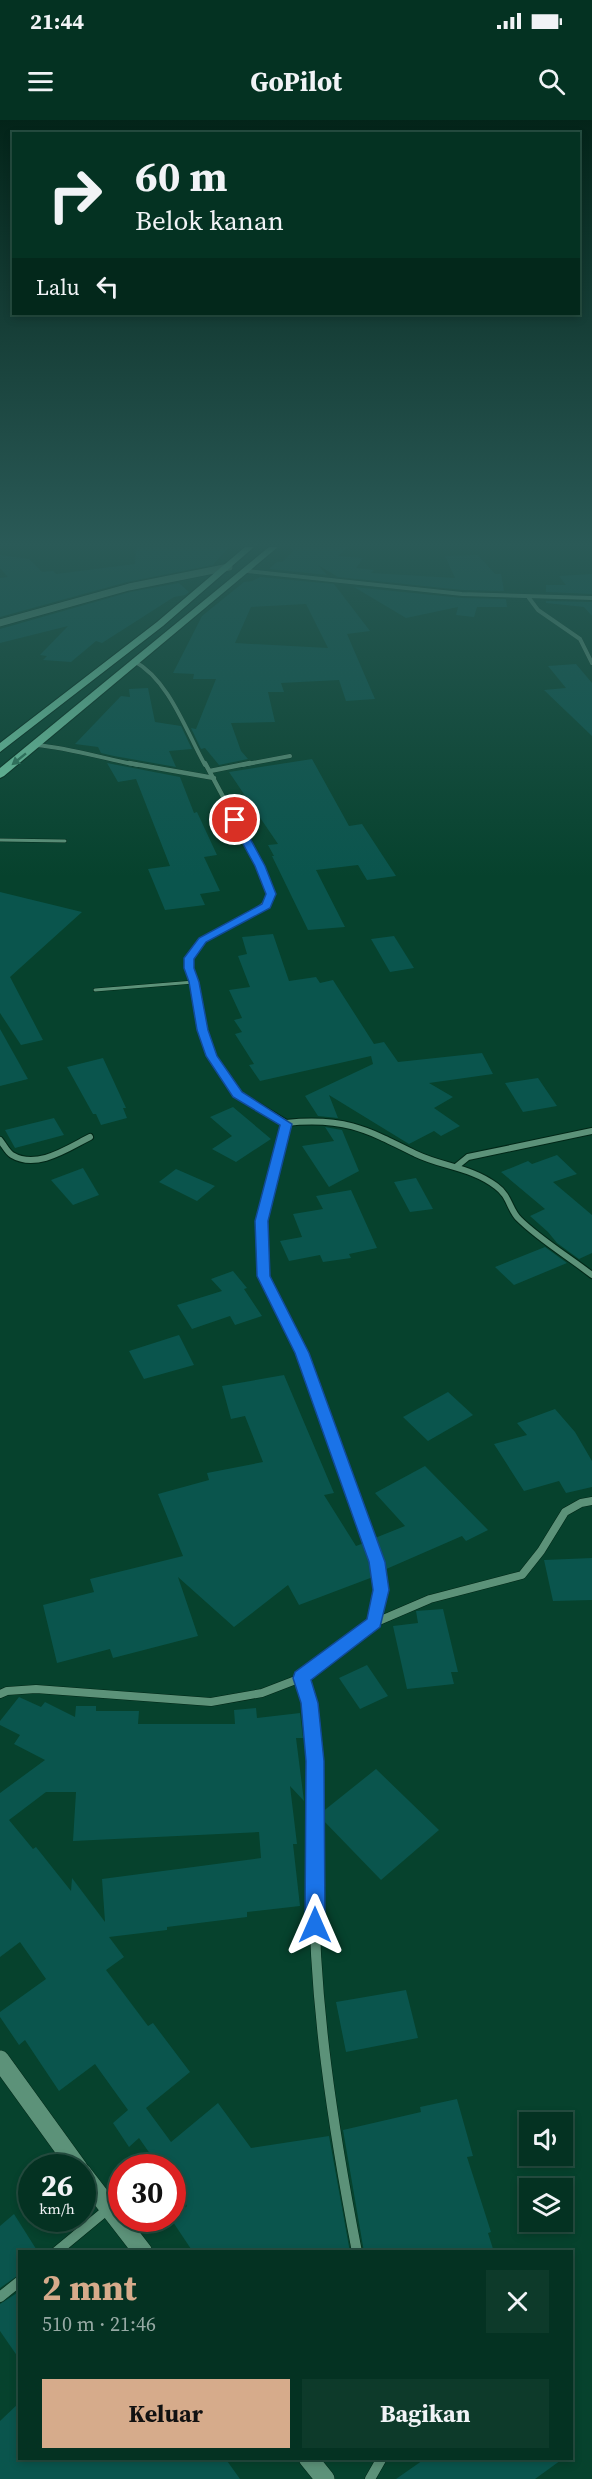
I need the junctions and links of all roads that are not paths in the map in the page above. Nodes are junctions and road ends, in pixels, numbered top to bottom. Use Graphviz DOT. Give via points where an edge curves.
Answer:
graph roads {
  1 [pos="118,657"];
  2 [pos="139,657"];
  3 [pos="134,661"];
  4 [pos="36,745"];
  5 [pos="0,749"];
  6 [pos="290,756"];
  7 [pos="210,771"];
  8 [pos="0,774"];
  9 [pos="214,778"];
  10 [pos="0,840"];
  11 [pos="65,842"];
  12 [pos="194,982"];
  13 [pos="95,990"];
  14 [pos="286,1124"];
  15 [pos="592,1131"];
  16 [pos="90,1137"];
  17 [pos="0,1140"];
  18 [pos="457,1166"];
  19 [pos="592,1275"];
  20 [pos="592,1501"];
  21 [pos="374,1623"];
  22 [pos="301,1678"];
  23 [pos="0,1694"];
  24 [pos="0,2060"];
  25 [pos="68,2154"];
  26 [pos="96,2192"];
  27 [pos="108,2208"];
  28 [pos="127,2232"];
  29 [pos="58,2250"];
  30 [pos="141,2250"];
  31 [pos="357,2250"];
  32 [pos="18,2283"];
  33 [pos="0,2297"];
  34 [pos="310,2460"];
  35 [pos="381,2460"];
  36 [pos="325,2479"];
  37 [pos="370,2479"];
  1 -- 5 [label="highway"];
  2 -- 3 [label="highway"];
  3 -- 4 [label="highway"];
  3 -- 7 [label="street" via="157,678"];
  4 -- 8 [label="highway, one-way"];
  4 -- 9 [label="street"];
  6 -- 7 [label="street"];
  7 -- 9 [label="street"];
  9 -- 12 [label="street" via="271,894 266,905 203,940 189,958"];
  10 -- 11 [label="lane"];
  12 -- 13 [label="lane"];
  12 -- 14 [label="street" via="212,1056 237,1094"];
  14 -- 18 [label="street" via="317,1120 356,1126 417,1154"];
  14 -- 21 [label="street" via="261,1221 263,1276 302,1353 377,1562 381,1590"];
  15 -- 18 [label="street" via="468,1157"];
  16 -- 17 [label="street" via="44,1159 10,1154"];
  18 -- 19 [label="street" via="495,1185 507,1196 518,1218"];
  20 -- 21 [label="street" via="565,1512 522,1575 430,1599"];
  21 -- 22 [label="street"];
  22 -- 23 [label="street" via="262,1693 211,1702 36,1689"];
  22 -- 31 [label="street" via="310,1703 315,1750 315,1925 325,2052 342,2181"];
  24 -- 25 [label="street"];
  26 -- 27 [label="street"];
  27 -- 29 [label="street"];
  28 -- 30 [label="street"];
  32 -- 33 [label="street"];
  34 -- 36 [label="street"];
  35 -- 37 [label="street"];
}
